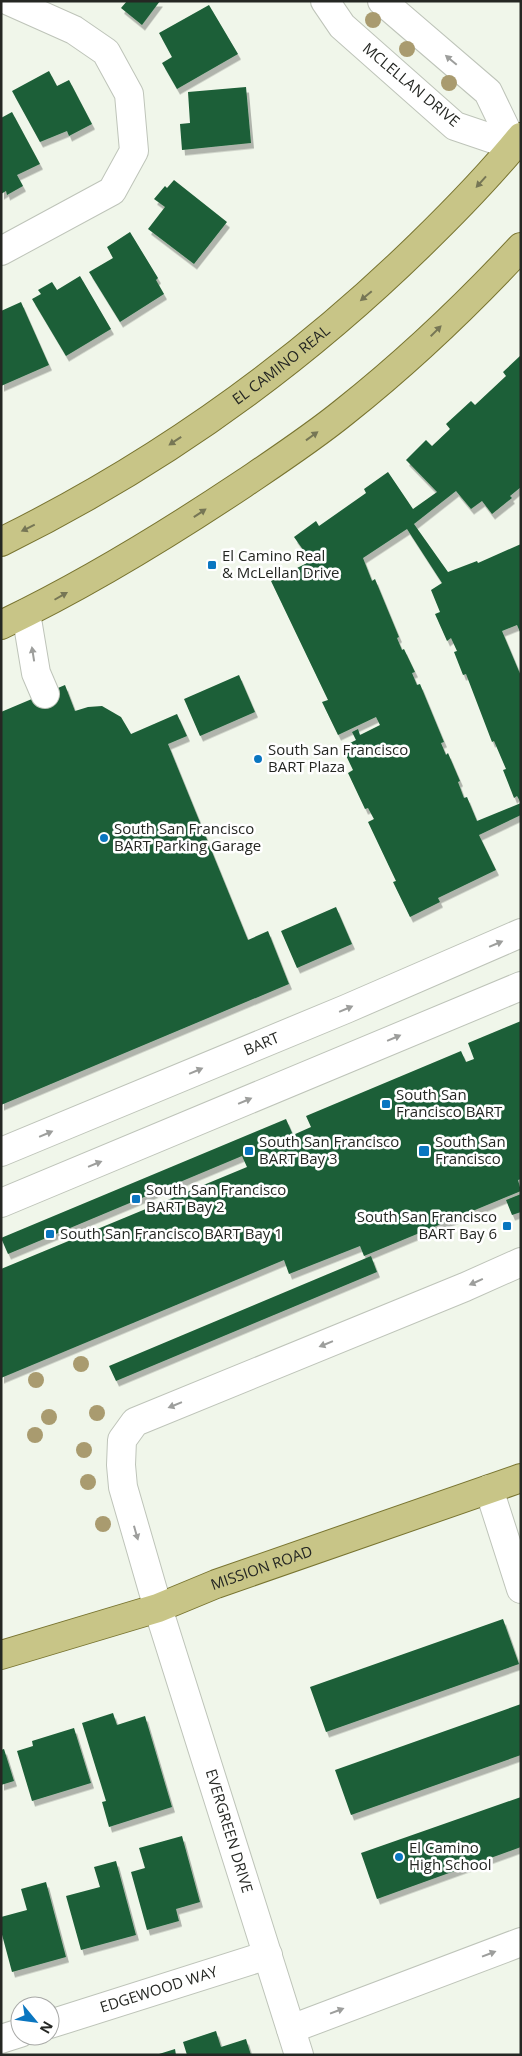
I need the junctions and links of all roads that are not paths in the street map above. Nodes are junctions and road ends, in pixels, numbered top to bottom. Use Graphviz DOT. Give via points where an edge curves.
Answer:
graph roads {
  1 [pos="9,1"];
  2 [pos="325,1"];
  3 [pos="382,1"];
  4 [pos="518,145"];
  5 [pos="521,247"];
  6 [pos="1,251"];
  7 [pos="1,542"];
  8 [pos="26,613"];
  9 [pos="1,625"];
  10 [pos="44,694"];
  11 [pos="521,933"];
  12 [pos="521,986"];
  13 [pos="1,1152"];
  14 [pos="1,1203"];
  15 [pos="521,1262"];
  16 [pos="521,1478"];
  17 [pos="489,1490"];
  18 [pos="521,1589"];
  19 [pos="158,1608"];
  20 [pos="1,1655"];
  21 [pos="521,1942"];
  22 [pos="268,1955"];
  23 [pos="60,2021"];
  24 [pos="291,2029"];
  25 [pos="300,2055"];
  1 -- 6 [label="street" via="74,30 106,52 129,94 134,151 112,191"];
  2 -- 4 [label="street, MCLELLAN DRIVE" via="342,26 455,126"];
  4 -- 3 [label="street, one-way" via="488,92"];
  4 -- 7 [label="main road, EL CAMINO REAL, one-way" via="382,282 299,353 122,476"];
  8 -- 5 [label="main road, one-way" via="56,599 193,518 344,413 424,343"];
  8 -- 9 [label="main road"];
  10 -- 8 [label="street, one-way" via="36,673"];
  13 -- 11 [label="street, BART, one-way"];
  14 -- 12 [label="street, one-way"];
  15 -- 19 [label="street, EVERGREEN DRIVE, one-way" via="135,1422 122,1440 123,1486"];
  16 -- 17 [label="main road, MISSION ROAD"];
  17 -- 18 [label="street"];
  17 -- 19 [label="main road, MISSION ROAD" via="216,1584"];
  19 -- 20 [label="main road, MISSION ROAD"];
  19 -- 22 [label="street, EVERGREEN DRIVE"];
  24 -- 21 [label="street, one-way"];
  22 -- 23 [label="street, EDGEWOOD WAY"];
  22 -- 24 [label="street, EVERGREEN DRIVE"];
  24 -- 25 [label="street, EVERGREEN DRIVE"];
}
